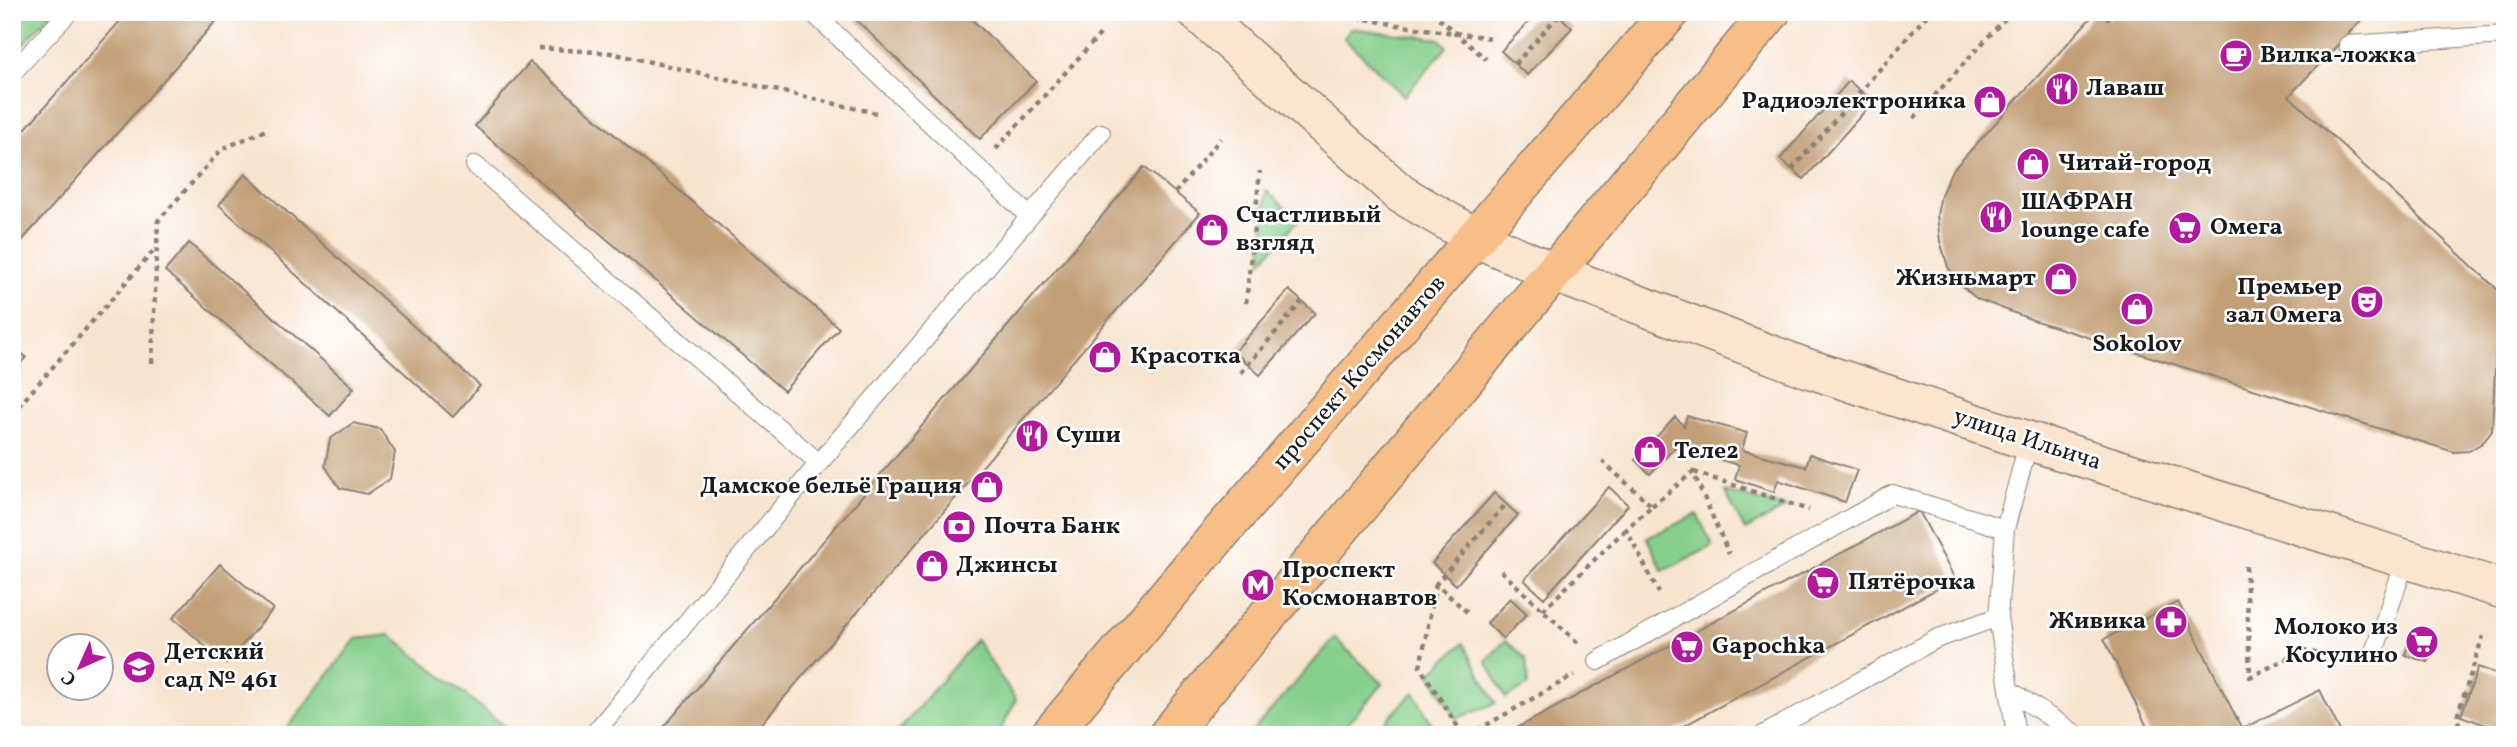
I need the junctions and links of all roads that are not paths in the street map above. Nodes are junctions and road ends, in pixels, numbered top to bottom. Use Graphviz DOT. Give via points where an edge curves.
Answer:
graph roads {
  1 [pos="69,12"];
  2 [pos="813,12"];
  3 [pos="1197,12"];
  4 [pos="1671,12"];
  5 [pos="1772,12"];
  6 [pos="2505,35"];
  7 [pos="2348,45"];
  8 [pos="12,73"];
  9 [pos="1101,133"];
  10 [pos="475,165"];
  11 [pos="1029,216"];
  12 [pos="1476,238"];
  13 [pos="1555,273"];
  14 [pos="2029,441"];
  15 [pos="818,463"];
  16 [pos="2005,529"];
  17 [pos="2406,559"];
  18 [pos="2505,590"];
  19 [pos="1998,617"];
  20 [pos="2375,649"];
  21 [pos="1598,661"];
  22 [pos="2009,690"];
  23 [pos="593,735"];
  24 [pos="1049,735"];
  25 [pos="1168,735"];
  26 [pos="1763,735"];
  27 [pos="2016,735"];
  28 [pos="2077,735"];
  1 -- 8 [label="lane"];
  2 -- 11 [label="lane"];
  3 -- 12 [label="main road, улица Ильича" via="1401,194"];
  4 -- 12 [label="main road, проспект Космонавтов"];
  5 -- 13 [label="main road"];
  6 -- 7 [label="lane"];
  9 -- 11 [label="lane"];
  10 -- 15 [label="lane"];
  11 -- 15 [label="lane"];
  12 -- 13 [label="main road, улица Ильича"];
  12 -- 24 [label="main road, проспект Космонавтов"];
  13 -- 14 [label="main road, улица Ильича" via="1804,367"];
  13 -- 25 [label="main road"];
  14 -- 16 [label="lane"];
  14 -- 17 [label="main road, улица Ильича"];
  15 -- 23 [label="lane"];
  16 -- 19 [label="lane"];
  16 -- 21 [label="lane" via="1893,494"];
  17 -- 18 [label="main road, улица Ильича"];
  17 -- 20 [label="lane"];
  19 -- 22 [label="lane"];
  19 -- 26 [label="lane" via="1936,639"];
  22 -- 27 [label="lane"];
  22 -- 28 [label="lane"];
}
